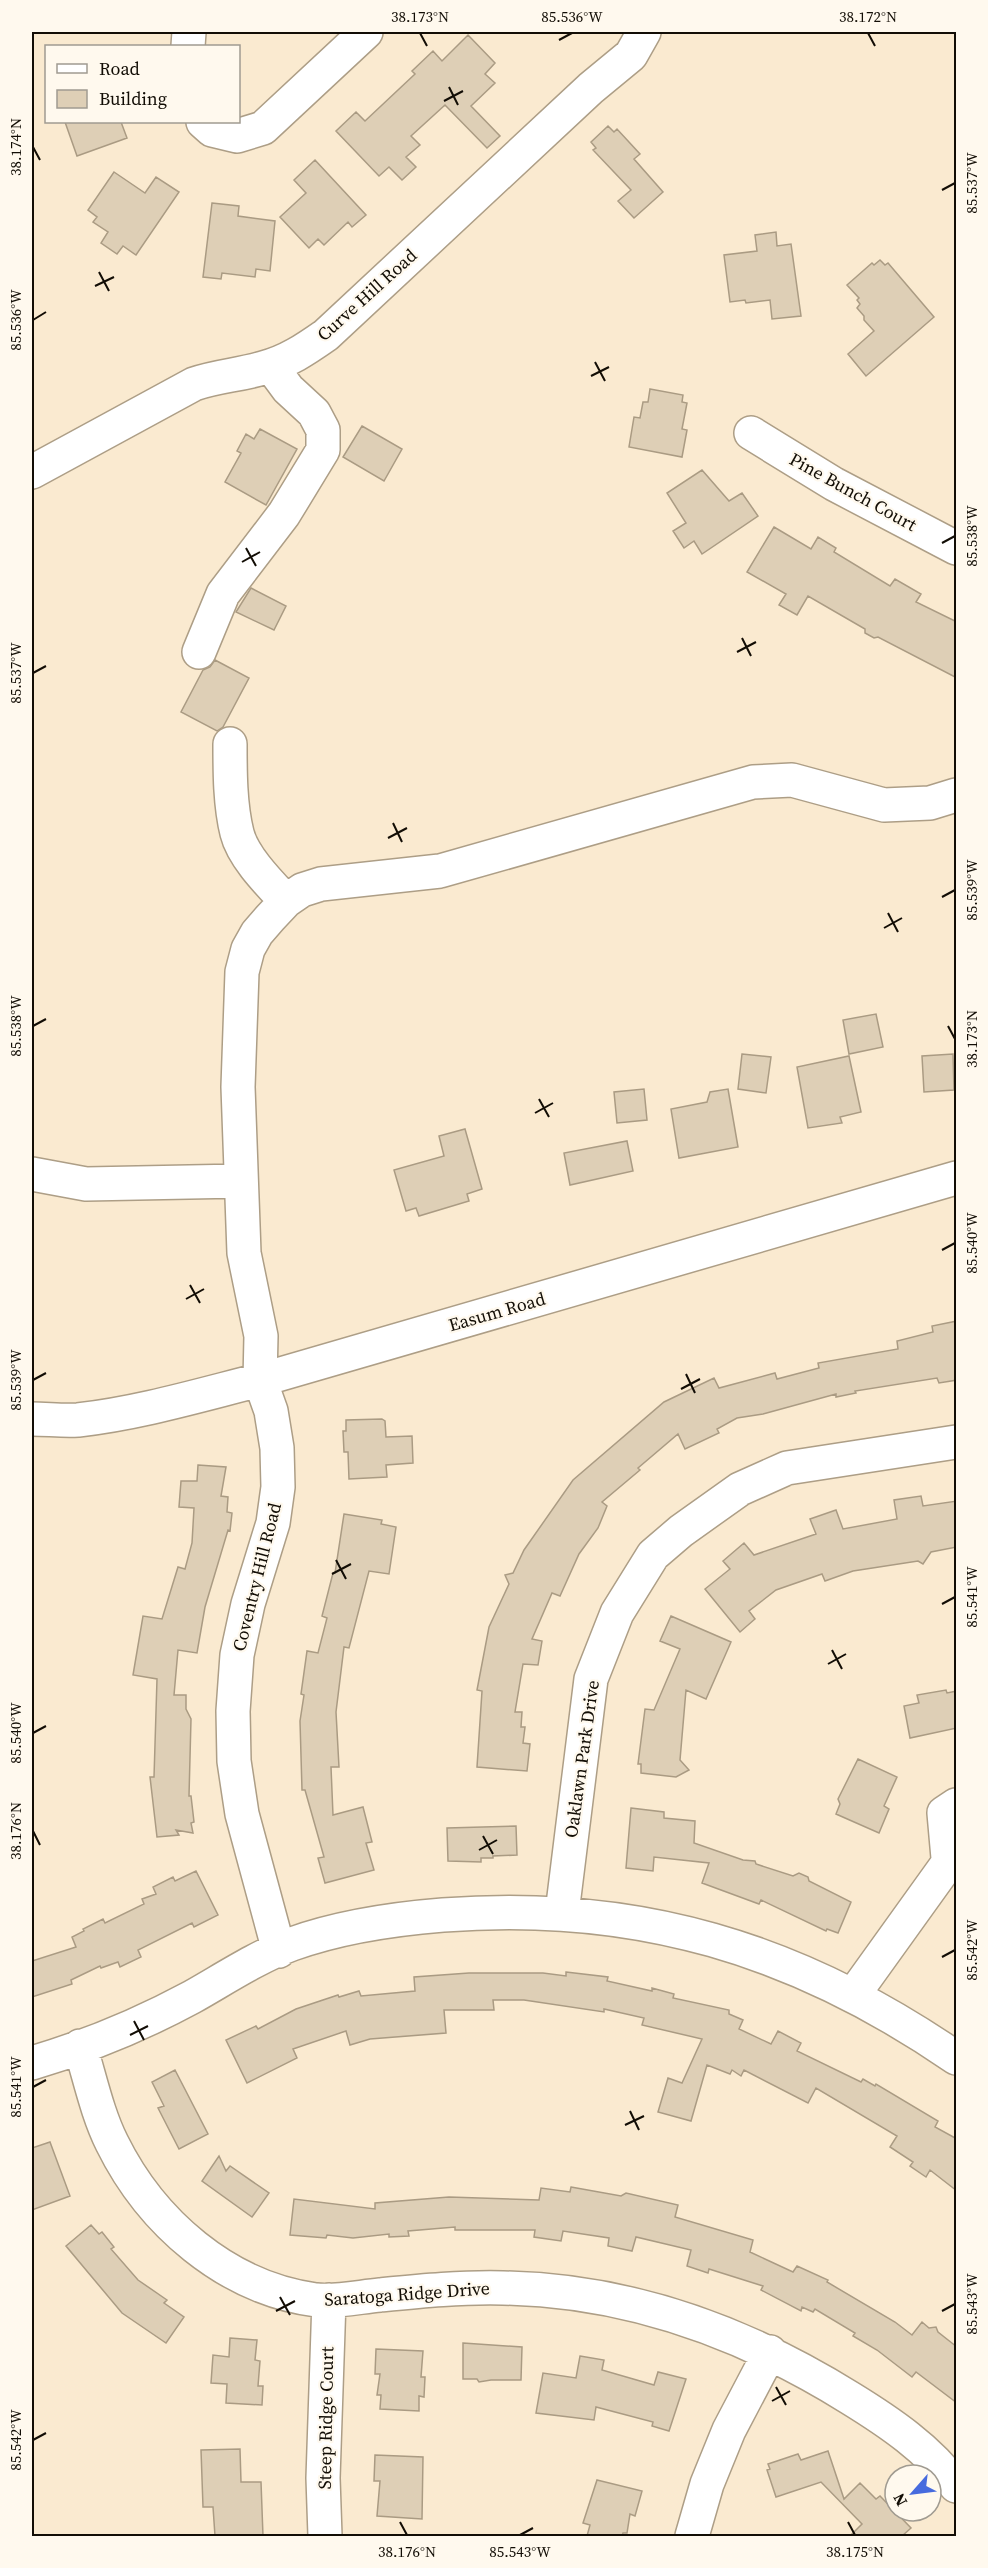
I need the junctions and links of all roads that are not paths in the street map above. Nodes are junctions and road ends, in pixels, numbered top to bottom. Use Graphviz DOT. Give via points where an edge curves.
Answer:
graph roads {
  1 [pos="366,32"];
  2 [pos="644,32"];
  3 [pos="205,123"];
  4 [pos="271,366"];
  5 [pos="751,433"];
  6 [pos="32,472"];
  7 [pos="957,548"];
  8 [pos="199,652"];
  9 [pos="230,744"];
  10 [pos="957,795"];
  11 [pos="286,901"];
  12 [pos="32,1174"];
  13 [pos="957,1178"];
  14 [pos="241,1181"];
  15 [pos="260,1380"];
  16 [pos="32,1419"];
  17 [pos="957,1442"];
  18 [pos="957,1805"];
  19 [pos="952,1855"];
  20 [pos="562,1913"];
  21 [pos="279,1951"];
  22 [pos="854,1994"];
  23 [pos="80,2046"];
  24 [pos="957,2058"];
  25 [pos="32,2063"];
  26 [pos="329,2300"];
  27 [pos="770,2352"];
  28 [pos="957,2486"];
  29 [pos="325,2536"];
  30 [pos="692,2536"];
  1 -- 3 [label="street" via="263,128 237,136 212,130"];
  2 -- 4 [label="street, Curve Hill Road" via="632,55 591,88 326,335"];
  4 -- 6 [label="street, Curve Hill Road" via="194,384"];
  4 -- 8 [label="street" via="288,390 314,413 323,430 323,450 284,514 223,594"];
  5 -- 7 [label="street, Pine Bunch Court" via="834,484"];
  9 -- 11 [label="street" via="238,834 259,872"];
  10 -- 11 [label="street" via="930,803 884,805 792,780 753,782 440,871 321,884"];
  11 -- 14 [label="street" via="257,933 242,972 238,1087"];
  12 -- 14 [label="street" via="86,1184"];
  13 -- 15 [label="street, Easum Road"];
  14 -- 15 [label="street" via="244,1253 261,1336"];
  15 -- 16 [label="street, Easum Road" via="146,1409 76,1420"];
  15 -- 21 [label="street, Coventry Hill Road" via="271,1411 278,1487 273,1523 237,1654 232,1711 242,1815"];
  17 -- 20 [label="street, Oaklawn Park Drive" via="787,1468 740,1489 653,1554 617,1613 591,1679"];
  18 -- 19 [label="street" via="944,1813"];
  19 -- 22 [label="street"];
  20 -- 21 [label="street" via="486,1912 420,1917 355,1928 291,1944"];
  20 -- 22 [label="street" via="630,1921 707,1938 770,1958"];
  21 -- 23 [label="street" via="151,2017"];
  22 -- 24 [label="street"];
  23 -- 25 [label="street"];
  23 -- 26 [label="street, Saratoga Ridge Drive" via="110,2140 153,2208 210,2258 240,2276 276,2290"];
  26 -- 27 [label="street, Saratoga Ridge Drive" via="443,2289 569,2293 679,2317"];
  26 -- 29 [label="street, Steep Ridge Court"];
  27 -- 28 [label="street, Saratoga Ridge Drive" via="881,2417 917,2445"];
  27 -- 30 [label="street" via="729,2430"];
}
